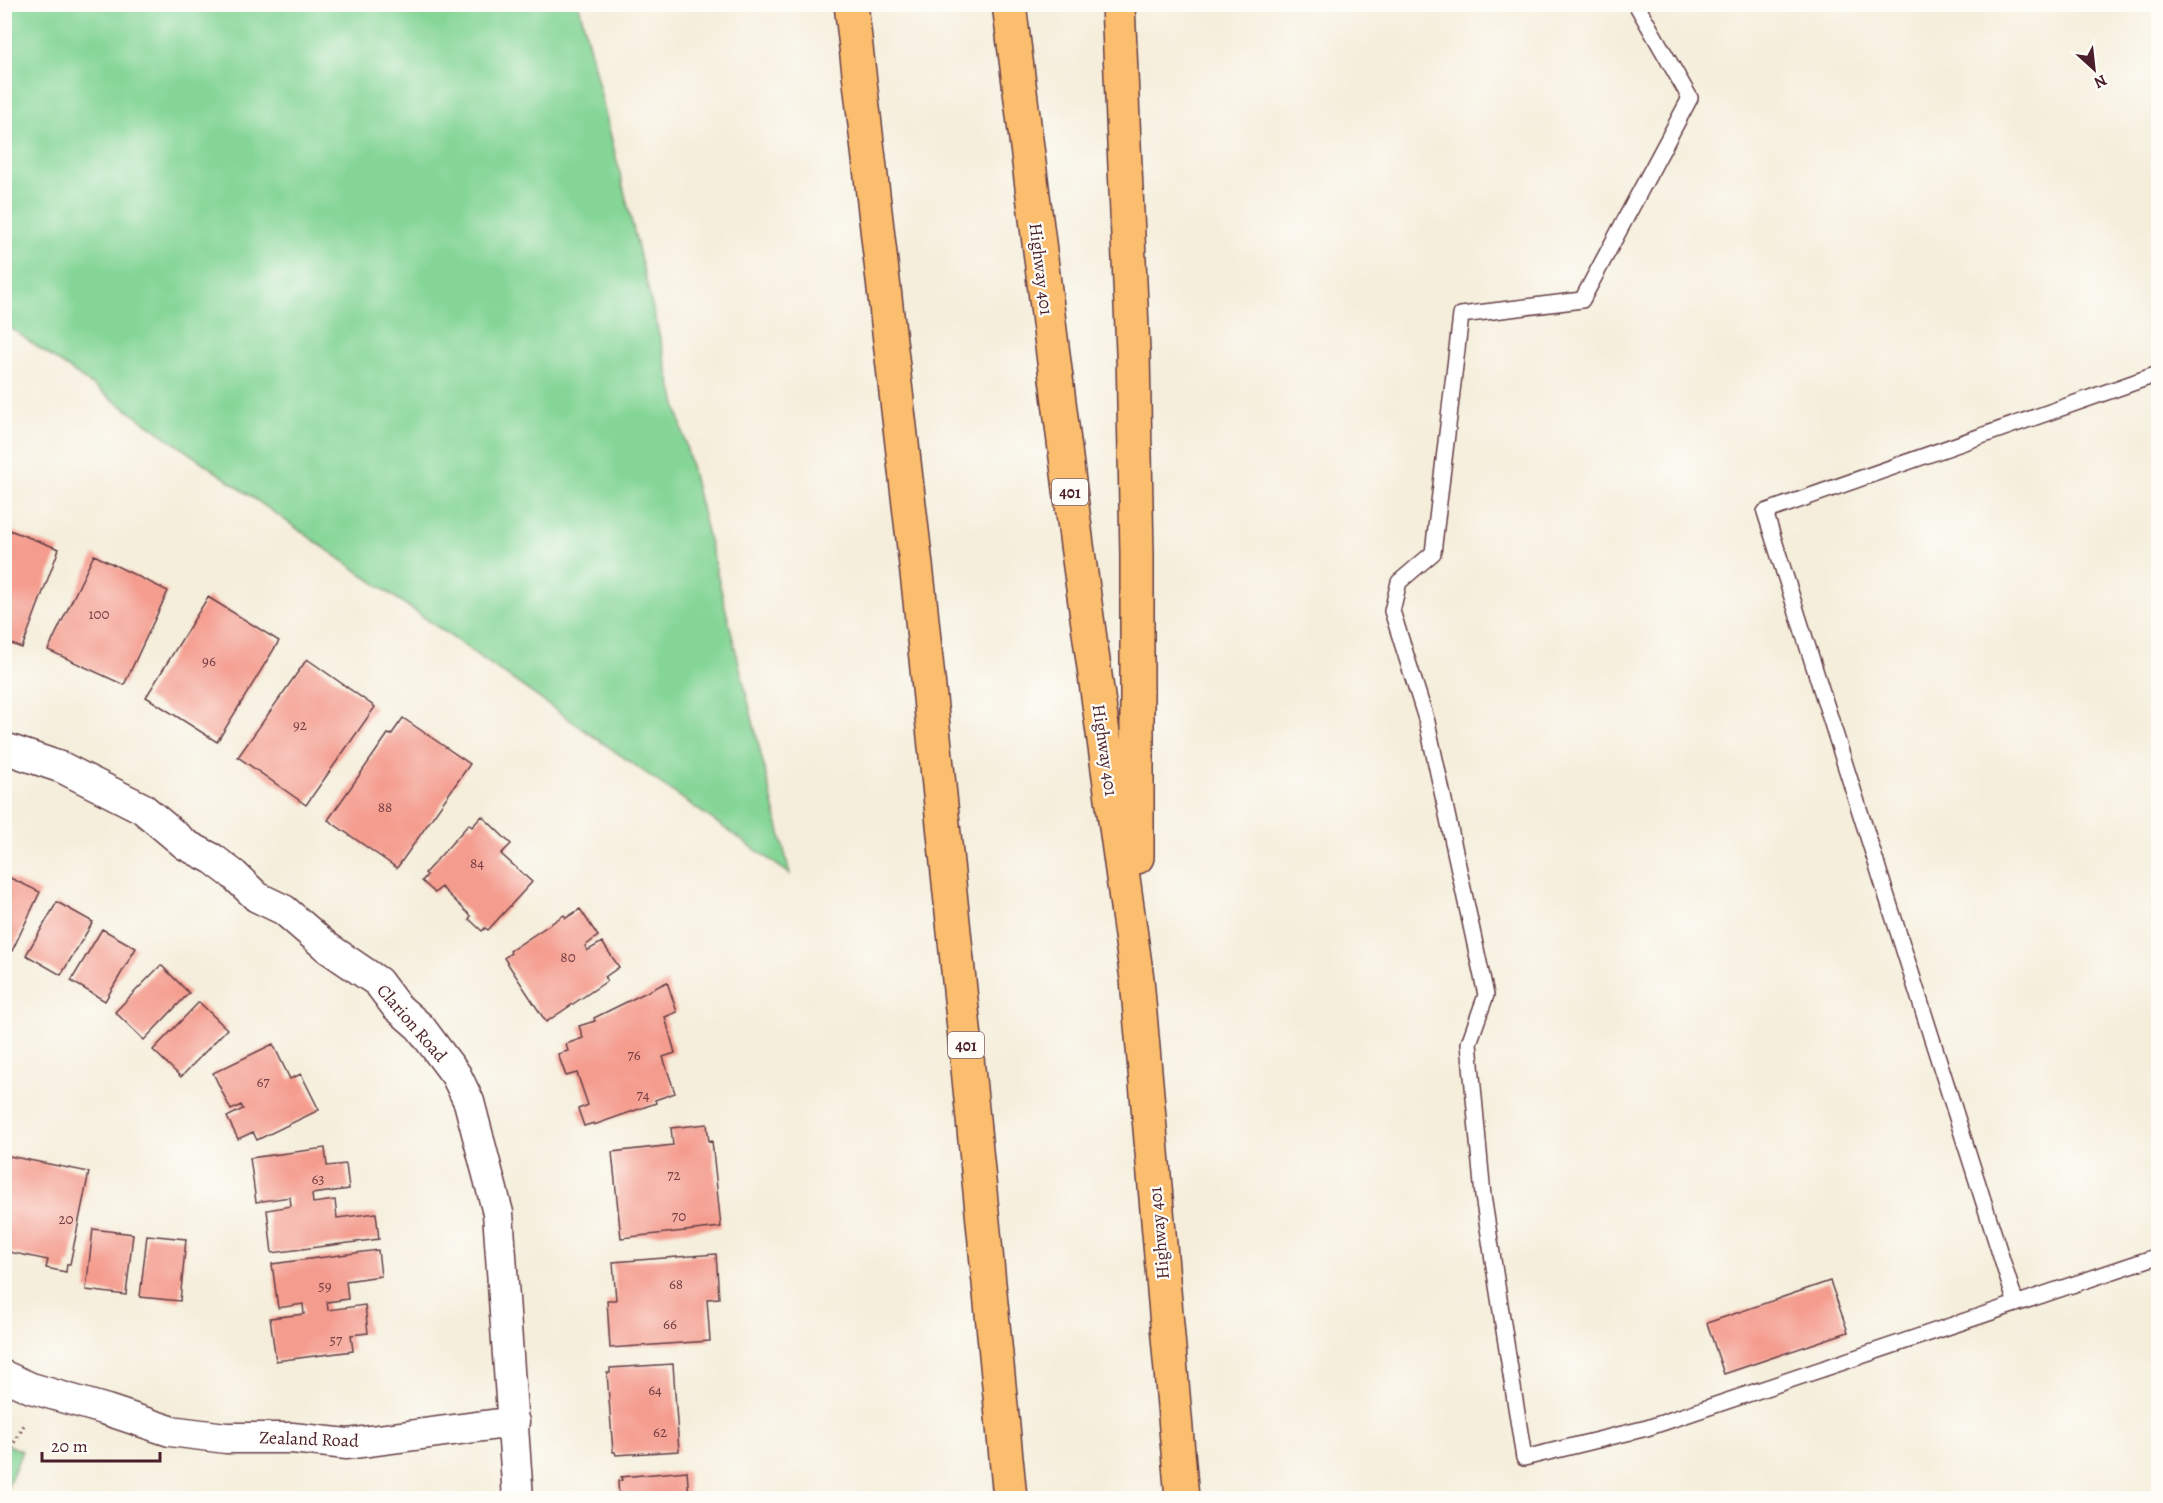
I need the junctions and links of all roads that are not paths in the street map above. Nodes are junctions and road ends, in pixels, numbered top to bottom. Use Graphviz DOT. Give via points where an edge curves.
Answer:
graph roads {
  1 [pos="851,4"];
  2 [pos="1009,4"];
  3 [pos="1118,4"];
  4 [pos="1636,4"];
  5 [pos="2158,374"];
  6 [pos="4,748"];
  7 [pos="1137,979"];
  8 [pos="2158,1256"];
  9 [pos="2016,1304"];
  10 [pos="4,1376"];
  11 [pos="514,1422"];
  12 [pos="518,1498"];
  13 [pos="1010,1498"];
  14 [pos="1182,1498"];
  1 -- 13 [label="highway, 401" via="919,591"];
  2 -- 7 [label="highway, Highway 401 / 401"];
  3 -- 7 [label="highway" via="1136,495"];
  4 -- 9 [label="lane" via="1689,98 1582,300 1461,315 1433,553 1400,582 1392,611 1427,722 1486,995 1469,1043 1483,1196 1524,1458 1647,1428"];
  5 -- 9 [label="lane" via="1765,512"];
  6 -- 11 [label="street, Clarion Road" via="63,768 142,808 186,845 213,859 258,897 284,910 378,982 396,1006 420,1027 456,1075 469,1102 498,1213"];
  7 -- 14 [label="highway, Highway 401 / 401"];
  8 -- 9 [label="lane"];
  10 -- 11 [label="street, Zealand Road" via="170,1431 226,1437 347,1443"];
  11 -- 12 [label="street, Clarion Road"];
}
